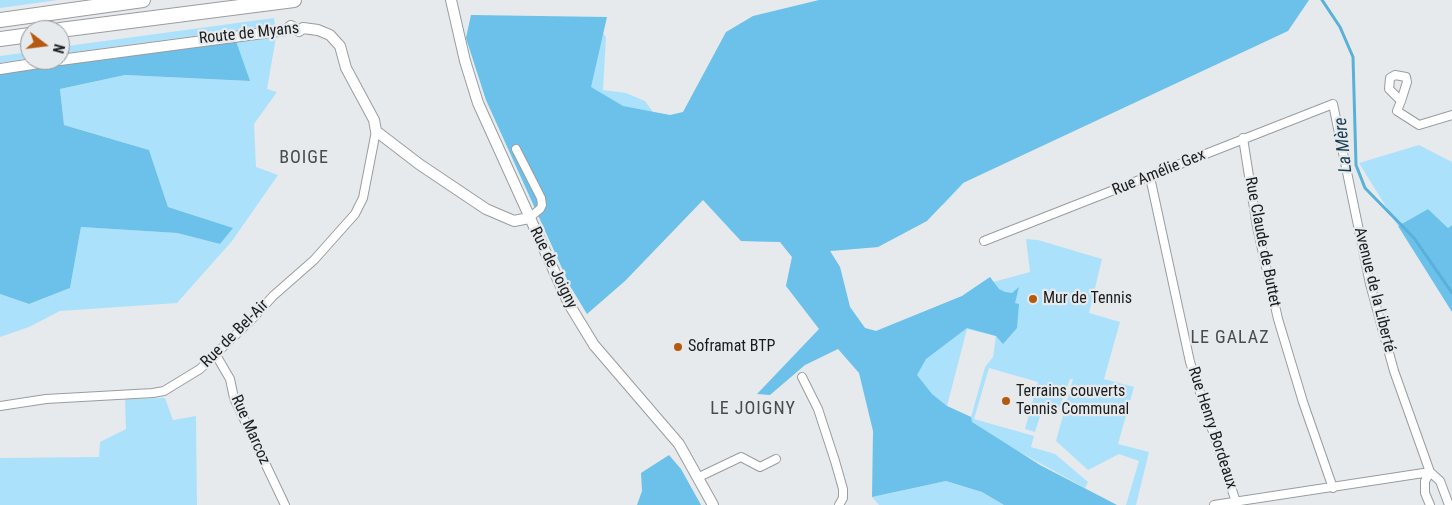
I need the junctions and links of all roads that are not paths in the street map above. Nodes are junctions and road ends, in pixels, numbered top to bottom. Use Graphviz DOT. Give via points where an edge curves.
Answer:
graph roads {
  1 [pos="143,0"];
  2 [pos="294,0"];
  3 [pos="451,0"];
  4 [pos="0,20"];
  5 [pos="70,29"];
  6 [pos="20,36"];
  7 [pos="0,39"];
  8 [pos="70,59"];
  9 [pos="20,66"];
  10 [pos="0,69"];
  11 [pos="1400,101"];
  12 [pos="1333,104"];
  13 [pos="1452,115"];
  14 [pos="376,131"];
  15 [pos="1243,138"];
  16 [pos="516,149"];
  17 [pos="1150,177"];
  18 [pos="529,218"];
  19 [pos="984,241"];
  20 [pos="216,355"];
  21 [pos="802,377"];
  22 [pos="0,406"];
  23 [pos="776,458"];
  24 [pos="1430,472"];
  25 [pos="699,477"];
  26 [pos="1333,488"];
  27 [pos="1236,502"];
  28 [pos="285,505"];
  29 [pos="713,505"];
  30 [pos="839,505"];
  31 [pos="1214,505"];
  32 [pos="1430,505"];
  33 [pos="1449,505"];
  1 -- 4 [label="highway"];
  2 -- 5 [label="highway"];
  3 -- 18 [label="street, Rue de Joigny" via="478,103"];
  6 -- 7 [label="highway"];
  8 -- 14 [label="street, Route de Myans" via="286,30 291,26 299,31 303,28 318,30 330,35 340,46 346,68 374,120"];
  9 -- 10 [label="street, Route de Myans"];
  11 -- 13 [label="street" via="1397,111 1419,125"];
  12 -- 15 [label="street, Rue Amélie Gex"];
  12 -- 24 [label="street, Avenue de la Liberté" via="1370,284 1394,371"];
  14 -- 18 [label="street" via="486,209 514,221"];
  14 -- 20 [label="street, Rue de Bel-Air" via="363,198 355,214 314,260 273,296"];
  15 -- 17 [label="street, Rue Amélie Gex"];
  15 -- 26 [label="street, Rue Claude de Buttet" via="1257,227 1278,319"];
  16 -- 18 [label="street" via="541,198 540,209"];
  17 -- 19 [label="street, Rue Amélie Gex"];
  17 -- 27 [label="street, Rue Henry Bordeaux" via="1190,362"];
  18 -- 25 [label="street, Rue de Joigny" via="569,304 594,345 679,444"];
  20 -- 22 [label="street, Rue de Bel-Air" via="164,391 46,399"];
  20 -- 28 [label="street, Rue Marcoz" via="230,379 234,398"];
  21 -- 30 [label="street" via="818,409 838,470 843,498"];
  23 -- 25 [label="street" via="760,467 741,457"];
  24 -- 26 [label="street"];
  24 -- 32 [label="street, Avenue de la Liberté" via="1425,481"];
  24 -- 33 [label="street, Avenue de la Liberté" via="1440,481"];
  25 -- 29 [label="street, Rue de Joigny"];
  26 -- 27 [label="street"];
  27 -- 31 [label="street"];
}
